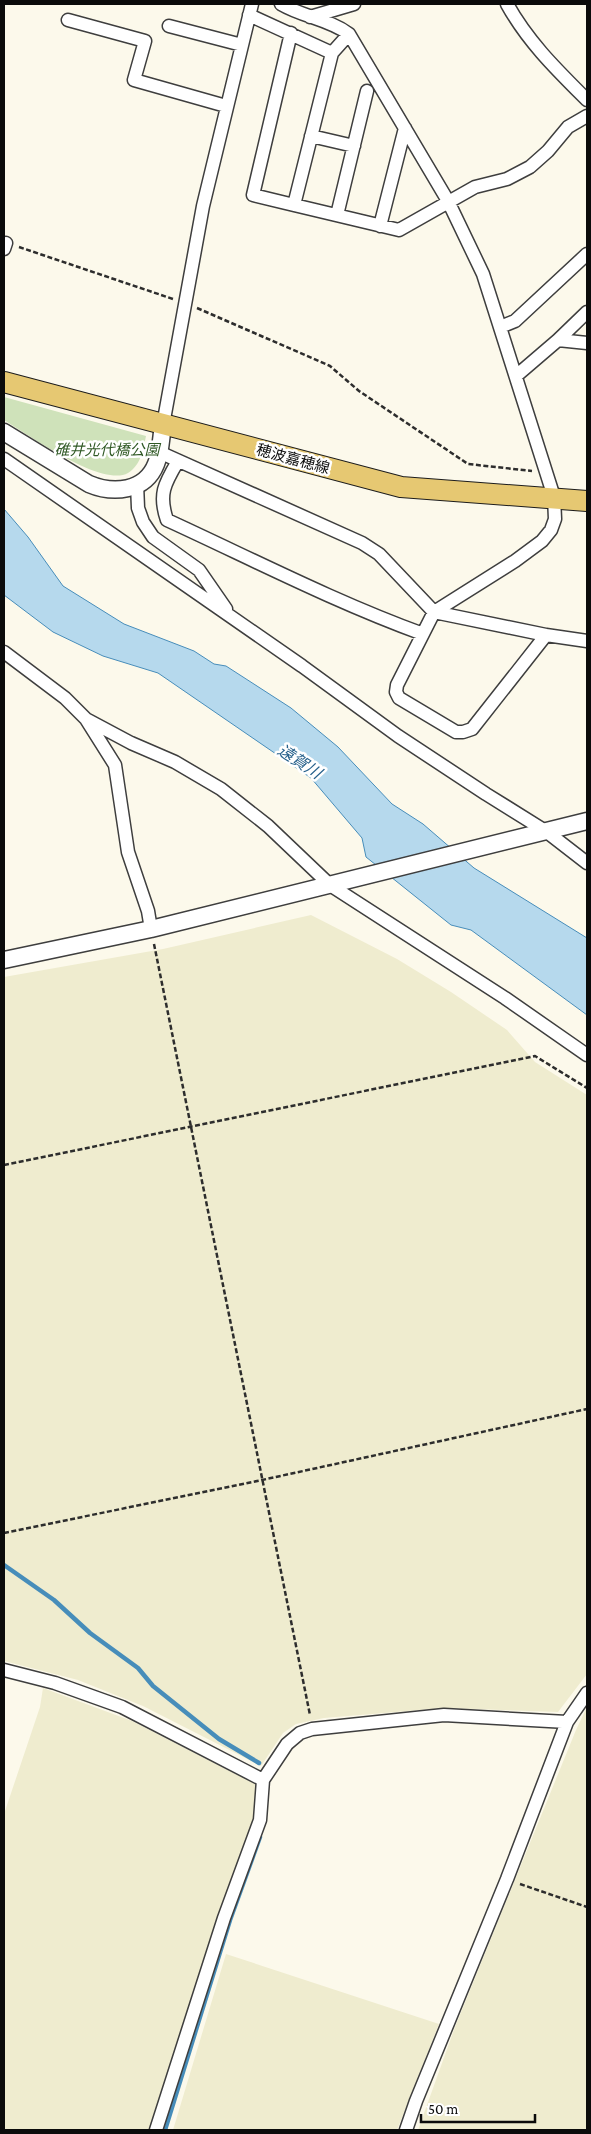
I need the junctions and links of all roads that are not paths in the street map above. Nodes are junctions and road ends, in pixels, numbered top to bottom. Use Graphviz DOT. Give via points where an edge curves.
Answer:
graph roads {
  1 [pos="281,4"];
  2 [pos="354,4"];
  3 [pos="507,4"];
  4 [pos="250,9"];
  5 [pos="310,17"];
  6 [pos="68,20"];
  7 [pos="169,26"];
  8 [pos="291,32"];
  9 [pos="349,34"];
  10 [pos="242,45"];
  11 [pos="332,52"];
  12 [pos="367,91"];
  13 [pos="587,100"];
  14 [pos="226,106"];
  15 [pos="587,116"];
  16 [pos="405,128"];
  17 [pos="312,136"];
  18 [pos="354,146"];
  19 [pos="448,201"];
  20 [pos="294,205"];
  21 [pos="337,215"];
  22 [pos="380,226"];
  23 [pos="587,254"];
  24 [pos="587,312"];
  25 [pos="500,328"];
  26 [pos="558,340"];
  27 [pos="587,342"];
  28 [pos="516,376"];
  29 [pos="4,382"];
  30 [pos="163,425"];
  31 [pos="4,432"];
  32 [pos="159,452"];
  33 [pos="4,459"];
  34 [pos="178,461"];
  35 [pos="137,484"];
  36 [pos="554,497"];
  37 [pos="587,501"];
  38 [pos="434,612"];
  39 [pos="232,618"];
  40 [pos="423,634"];
  41 [pos="546,635"];
  42 [pos="587,641"];
  43 [pos="4,652"];
  44 [pos="86,719"];
  45 [pos="587,821"];
  46 [pos="548,832"];
  47 [pos="587,863"];
  48 [pos="338,883"];
  49 [pos="151,929"];
  50 [pos="4,960"];
  51 [pos="587,1055"];
  52 [pos="4,1670"];
  53 [pos="587,1693"];
  54 [pos="567,1722"];
  55 [pos="263,1780"];
  56 [pos="156,2130"];
  57 [pos="406,2130"];
  1 -- 5 [label="street"];
  2 -- 5 [label="street"];
  3 -- 13 [label="street" via="535,48"];
  4 -- 8 [label="street"];
  4 -- 10 [label="street"];
  5 -- 9 [label="street" via="339,26"];
  6 -- 14 [label="street" via="145,42 134,80"];
  7 -- 10 [label="street"];
  8 -- 11 [label="street"];
  8 -- 20 [label="street" via="253,195"];
  9 -- 11 [label="street"];
  9 -- 16 [label="street"];
  10 -- 14 [label="street"];
  11 -- 17 [label="street"];
  12 -- 18 [label="street"];
  14 -- 30 [label="street" via="203,206"];
  15 -- 19 [label="street" via="568,127 530,166 507,179 475,187"];
  16 -- 19 [label="street"];
  16 -- 22 [label="street"];
  17 -- 18 [label="street"];
  17 -- 20 [label="street"];
  18 -- 21 [label="street"];
  19 -- 22 [label="street" via="399,230"];
  19 -- 25 [label="street" via="483,274"];
  20 -- 21 [label="street"];
  21 -- 22 [label="street"];
  23 -- 25 [label="street" via="515,321"];
  24 -- 26 [label="street"];
  25 -- 28 [label="street"];
  26 -- 27 [label="street"];
  26 -- 28 [label="street"];
  28 -- 36 [label="street"];
  29 -- 30 [label="main road, 穂波嘉穂線"];
  30 -- 32 [label="street"];
  30 -- 36 [label="main road, 穂波嘉穂線" via="400,487"];
  31 -- 35 [label="street" via="102,490 117,491"];
  32 -- 34 [label="street"];
  32 -- 35 [label="street" via="156,465"];
  33 -- 39 [label="street"];
  34 -- 38 [label="street" via="362,543 379,554"];
  34 -- 40 [label="street" via="164,486 163,509 167,520 331,598"];
  35 -- 39 [label="street" via="138,508 143,522 153,536 199,570"];
  36 -- 37 [label="main road, 穂波嘉穂線"];
  36 -- 38 [label="street" via="555,519 542,541"];
  38 -- 40 [label="street"];
  38 -- 41 [label="street"];
  39 -- 46 [label="street" via="398,736"];
  40 -- 41 [label="street" via="396,692 399,698 456,732 472,729"];
  41 -- 42 [label="street"];
  43 -- 44 [label="street" via="65,698"];
  44 -- 48 [label="street" via="175,762 221,789"];
  44 -- 49 [label="street" via="115,765 128,852"];
  45 -- 46 [label="street"];
  46 -- 47 [label="street"];
  46 -- 48 [label="street"];
  48 -- 49 [label="street"];
  48 -- 51 [label="street"];
  49 -- 50 [label="street"];
  52 -- 55 [label="street" via="54,1683 122,1707"];
  53 -- 54 [label="street"];
  54 -- 55 [label="street" via="444,1715 312,1729 287,1744"];
  54 -- 57 [label="street"];
  55 -- 56 [label="street" via="260,1820 224,1918"];
}
